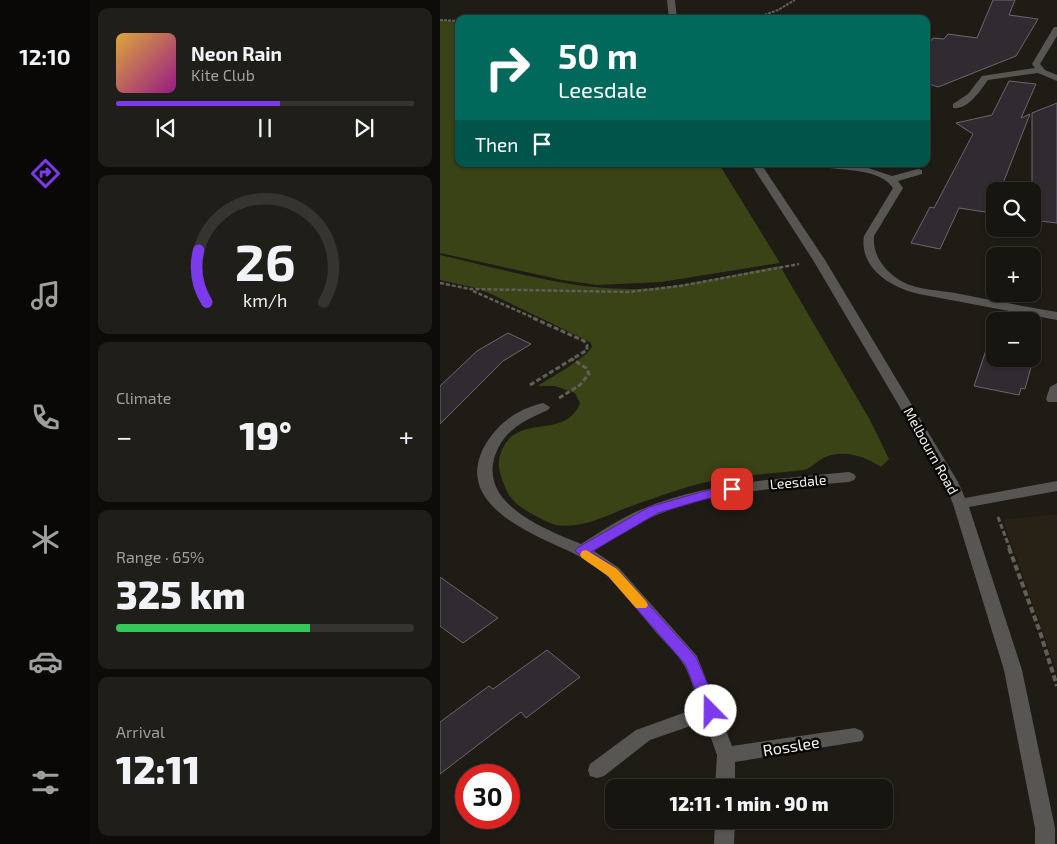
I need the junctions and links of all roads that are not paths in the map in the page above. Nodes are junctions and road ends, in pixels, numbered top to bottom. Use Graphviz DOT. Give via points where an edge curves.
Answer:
graph roads {
  1 [pos="671,0"];
  2 [pos="673,15"];
  3 [pos="1057,29"];
  4 [pos="1039,70"];
  5 [pos="1057,78"];
  6 [pos="956,106"];
  7 [pos="758,167"];
  8 [pos="841,167"];
  9 [pos="918,172"];
  10 [pos="892,179"];
  11 [pos="1057,316"];
  12 [pos="543,407"];
  13 [pos="849,477"];
  14 [pos="1057,486"];
  15 [pos="960,504"];
  16 [pos="582,551"];
  17 [pos="711,711"];
  18 [pos="856,736"];
  19 [pos="726,755"];
  20 [pos="597,770"];
  21 [pos="726,779"];
  22 [pos="725,829"];
  23 [pos="1048,839"];
  24 [pos="724,844"];
  1 -- 2 [label="street"];
  3 -- 4 [label="street" via="1037,61"];
  4 -- 5 [label="street"];
  4 -- 6 [label="street" via="985,78 971,96"];
  7 -- 15 [label="street, Melbourn Road" via="819,260 948,475"];
  8 -- 10 [label="street"];
  9 -- 10 [label="street"];
  10 -- 11 [label="street" via="898,188 866,244 868,252 888,276 898,284 921,291"];
  12 -- 16 [label="street" via="509,424 494,441 483,469 486,481 492,496 515,518 543,535"];
  13 -- 16 [label="street, Leesdale" via="748,486 701,496 653,510"];
  14 -- 15 [label="street"];
  15 -- 23 [label="street, Melbourn Road" via="1013,670"];
  16 -- 17 [label="street" via="613,572 691,661"];
  17 -- 19 [label="street"];
  17 -- 20 [label="street" via="643,735"];
  18 -- 19 [label="street, Rosslee"];
  19 -- 21 [label="street"];
  22 -- 24 [label="street"];
}
